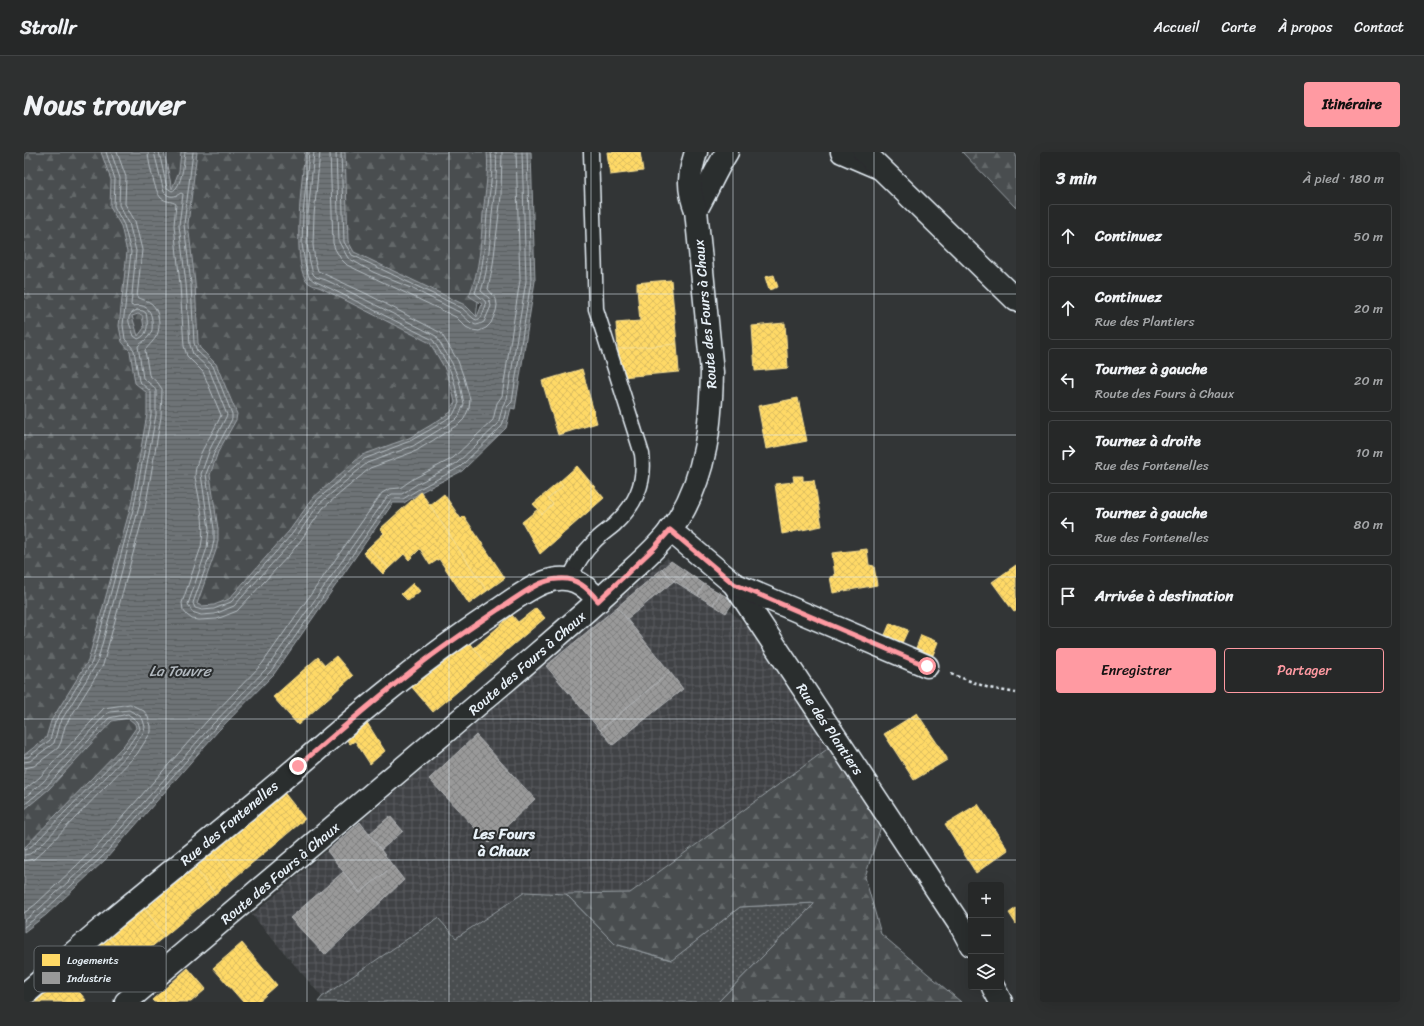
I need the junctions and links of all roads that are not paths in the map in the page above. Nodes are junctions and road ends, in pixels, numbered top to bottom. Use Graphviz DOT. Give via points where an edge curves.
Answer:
graph roads {
  1 [pos="591,152"];
  2 [pos="696,152"];
  3 [pos="727,152"];
  4 [pos="842,152"];
  5 [pos="864,152"];
  6 [pos="883,169"];
  7 [pos="696,210"];
  8 [pos="1016,300"];
  9 [pos="670,530"];
  10 [pos="569,579"];
  11 [pos="734,584"];
  12 [pos="598,601"];
  13 [pos="927,666"];
  14 [pos="968,939"];
  15 [pos="81,946"];
  16 [pos="166,969"];
  17 [pos="34,986"];
  18 [pos="995,990"];
  19 [pos="138,992"];
  20 [pos="24,995"];
  21 [pos="126,1002"];
  22 [pos="1001,1002"];
  1 -- 10 [label="lane" via="596,310 644,466 642,480 629,509 593,543 578,561"];
  2 -- 7 [label="street, Route des Fours à Chaux" via="689,180"];
  3 -- 7 [label="street"];
  4 -- 6 [label="street"];
  5 -- 6 [label="street"];
  6 -- 8 [label="street"];
  7 -- 9 [label="street, Route des Fours à Chaux" via="712,372 710,421 698,476 685,506"];
  9 -- 11 [label="street, Rue des Plantiers"];
  9 -- 12 [label="street, Route des Fours à Chaux"];
  10 -- 12 [label="street" via="589,589"];
  10 -- 15 [label="street, Rue des Fontenelles" via="545,582 533,588 427,659"];
  11 -- 13 [label="street"];
  11 -- 14 [label="street, Rue des Plantiers"];
  12 -- 16 [label="street, Route des Fours à Chaux"];
  17 -- 20 [label="street, Rue des Fontenelles"];
  18 -- 22 [label="street"];
  19 -- 21 [label="street, Route des Fours à Chaux"];
}
